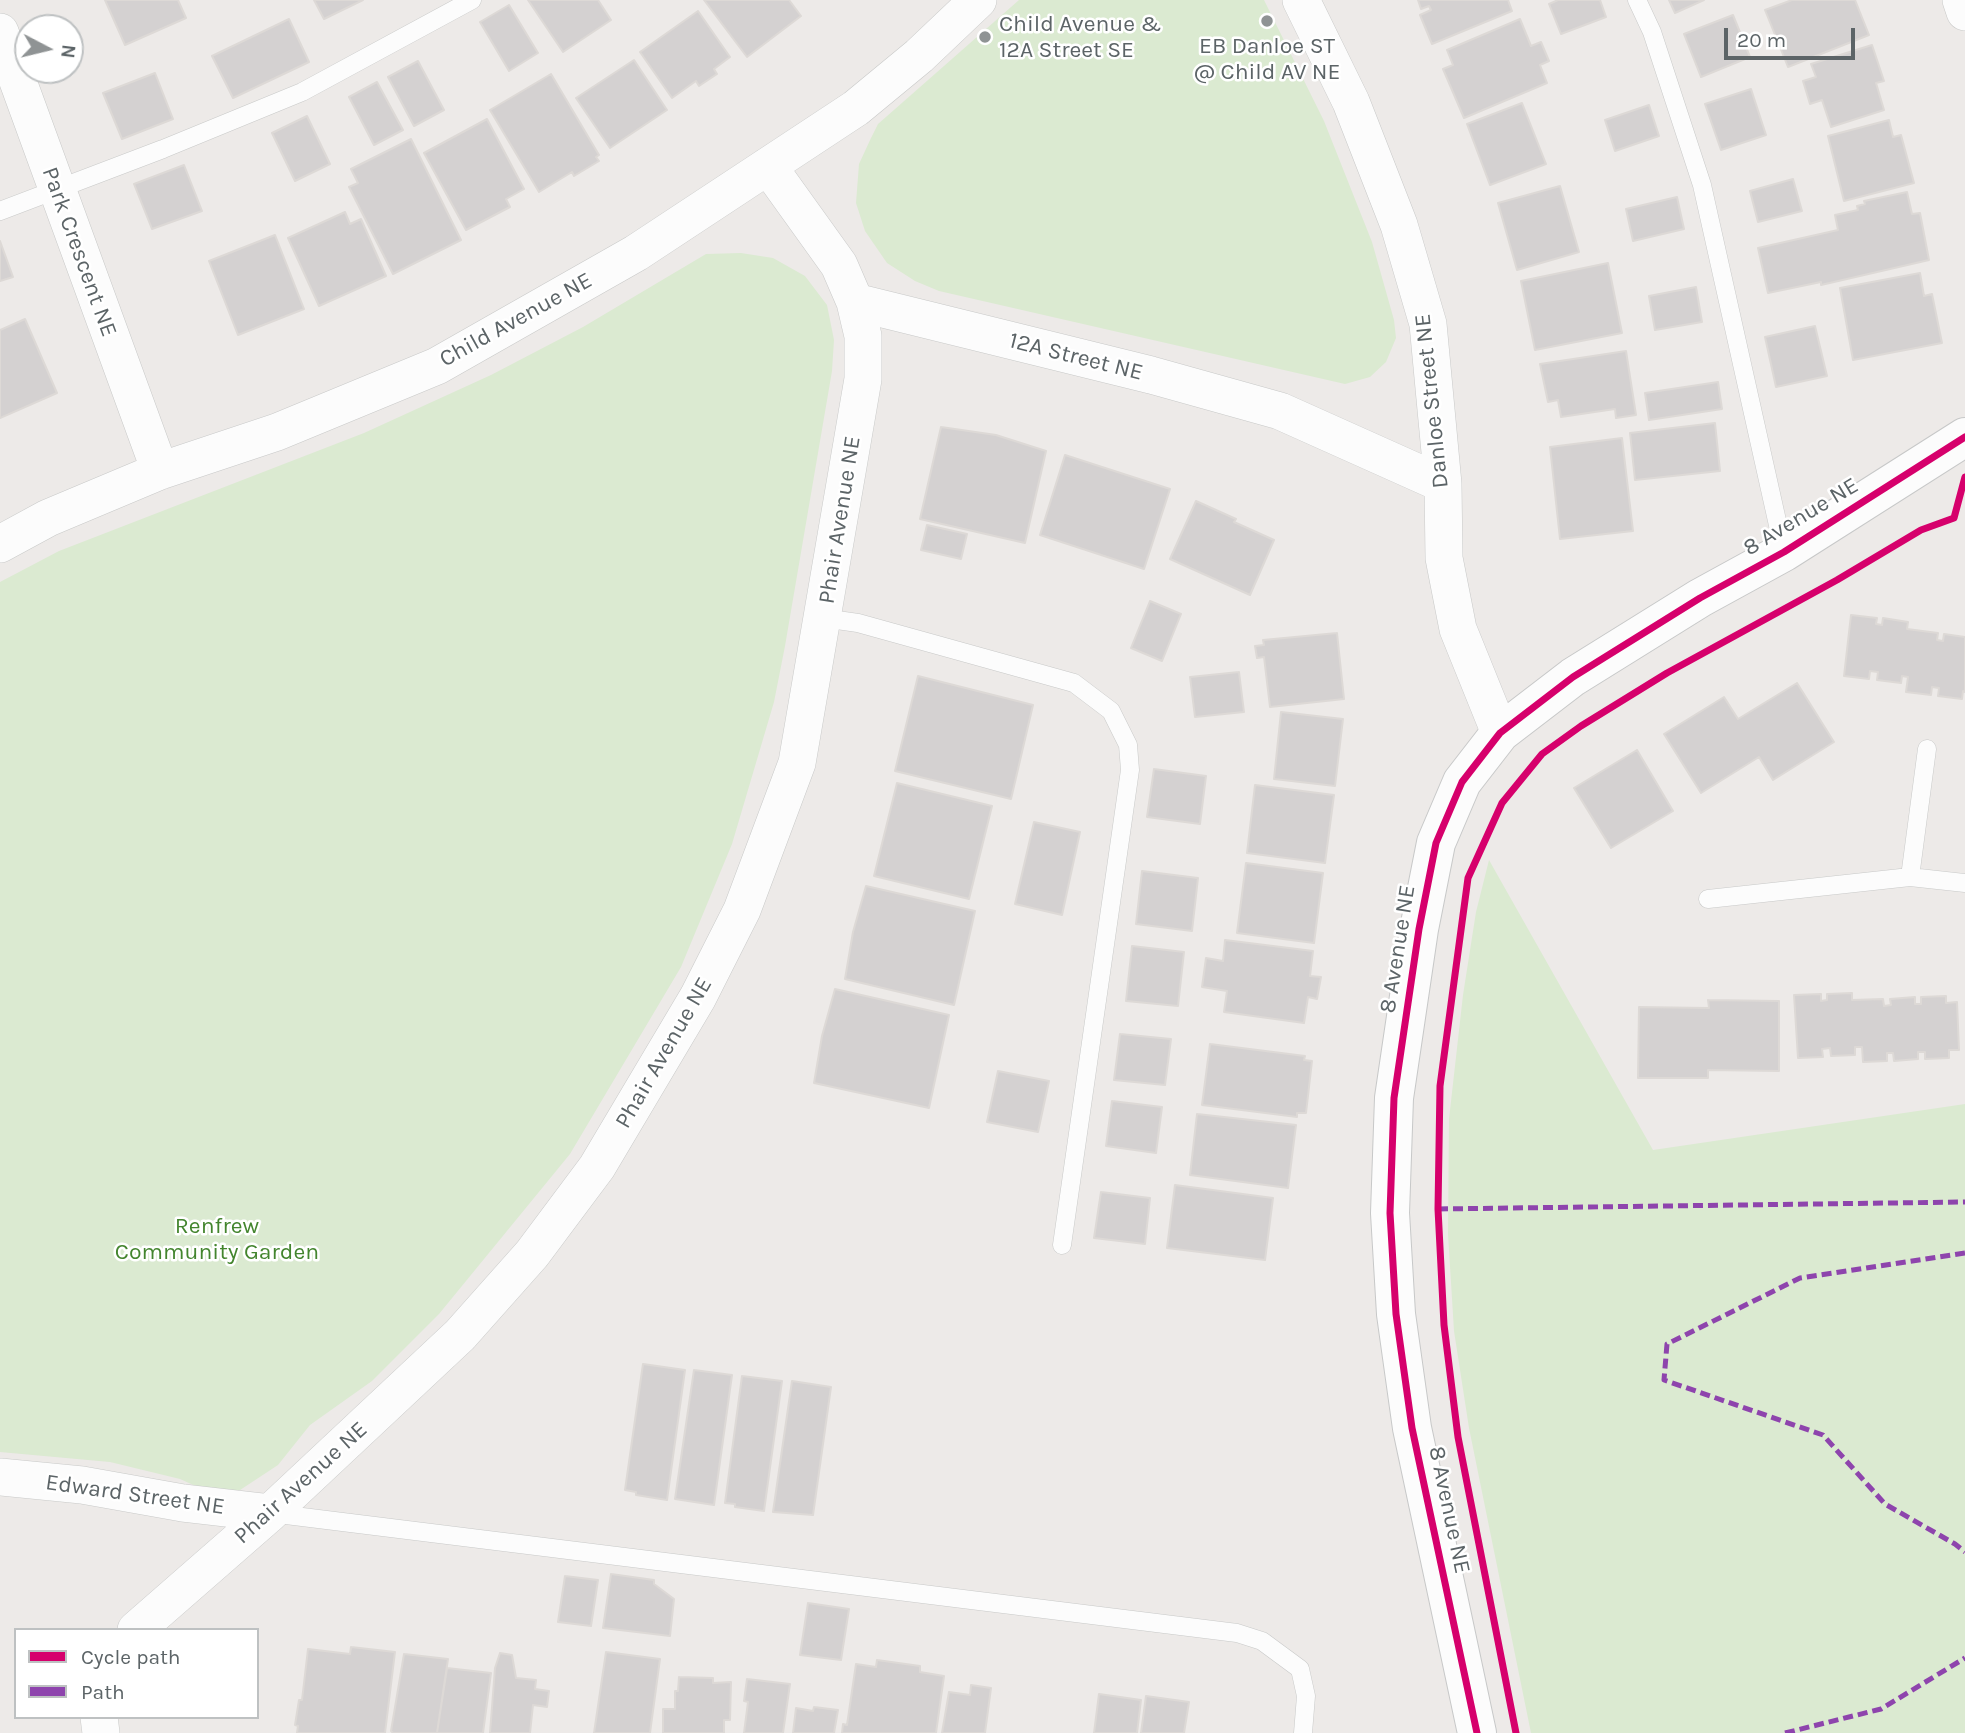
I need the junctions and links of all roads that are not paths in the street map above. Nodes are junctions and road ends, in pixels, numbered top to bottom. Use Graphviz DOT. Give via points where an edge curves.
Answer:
graph roads {
  1 [pos="472,0"];
  2 [pos="978,0"];
  3 [pos="1301,0"];
  4 [pos="1637,0"];
  5 [pos="1961,0"];
  6 [pos="1965,12"];
  7 [pos="0,32"];
  8 [pos="768,166"];
  9 [pos="56,189"];
  10 [pos="0,211"];
  11 [pos="855,302"];
  12 [pos="1965,438"];
  13 [pos="160,471"];
  14 [pos="1443,484"];
  15 [pos="0,544"];
  16 [pos="1784,552"];
  17 [pos="823,618"];
  18 [pos="1500,733"];
  19 [pos="1927,749"];
  20 [pos="1910,877"];
  21 [pos="1965,883"];
  22 [pos="1708,899"];
  23 [pos="1062,1245"];
  24 [pos="0,1477"];
  25 [pos="270,1513"];
  26 [pos="138,1628"];
  27 [pos="1303,1733"];
  28 [pos="1477,1733"];
  1 -- 9 [label="lane" via="302,92"];
  2 -- 8 [label="street, Child Avenue NE" via="919,57 856,108"];
  3 -- 14 [label="street, Danloe Street NE" via="1352,102 1399,225 1428,324"];
  4 -- 16 [label="lane" via="1652,32 1702,185"];
  5 -- 6 [label="street"];
  7 -- 9 [label="street, Park Crescent NE"];
  8 -- 11 [label="street" via="839,265"];
  8 -- 13 [label="street, Child Avenue NE" via="636,253 437,366 277,432"];
  9 -- 10 [label="lane"];
  9 -- 13 [label="street, Park Crescent NE"];
  11 -- 14 [label="street, 12A Street NE" via="1280,411"];
  11 -- 17 [label="street, Phair Avenue NE" via="863,336 863,379"];
  12 -- 16 [label="street, 8 Avenue NE"];
  13 -- 15 [label="street, Child Avenue NE" via="48,518"];
  14 -- 18 [label="street, Danloe Street NE" via="1444,558 1458,629"];
  16 -- 18 [label="street, 8 Avenue NE" via="1573,677"];
  17 -- 23 [label="lane" via="858,623 1074,683 1111,711 1128,745 1130,770"];
  17 -- 25 [label="street, Phair Avenue NE" via="797,763 742,910 698,997 597,1167 532,1254 460,1335"];
  18 -- 28 [label="street, 8 Avenue NE" via="1462,782 1436,843 1394,1098 1390,1213 1396,1314 1412,1428"];
  19 -- 20 [label="lane"];
  20 -- 21 [label="lane"];
  20 -- 22 [label="lane"];
  24 -- 25 [label="street, Edward Street NE"];
  25 -- 26 [label="street, Phair Avenue NE"];
  25 -- 27 [label="lane" via="1237,1633 1262,1641 1300,1669 1306,1696"];
}
